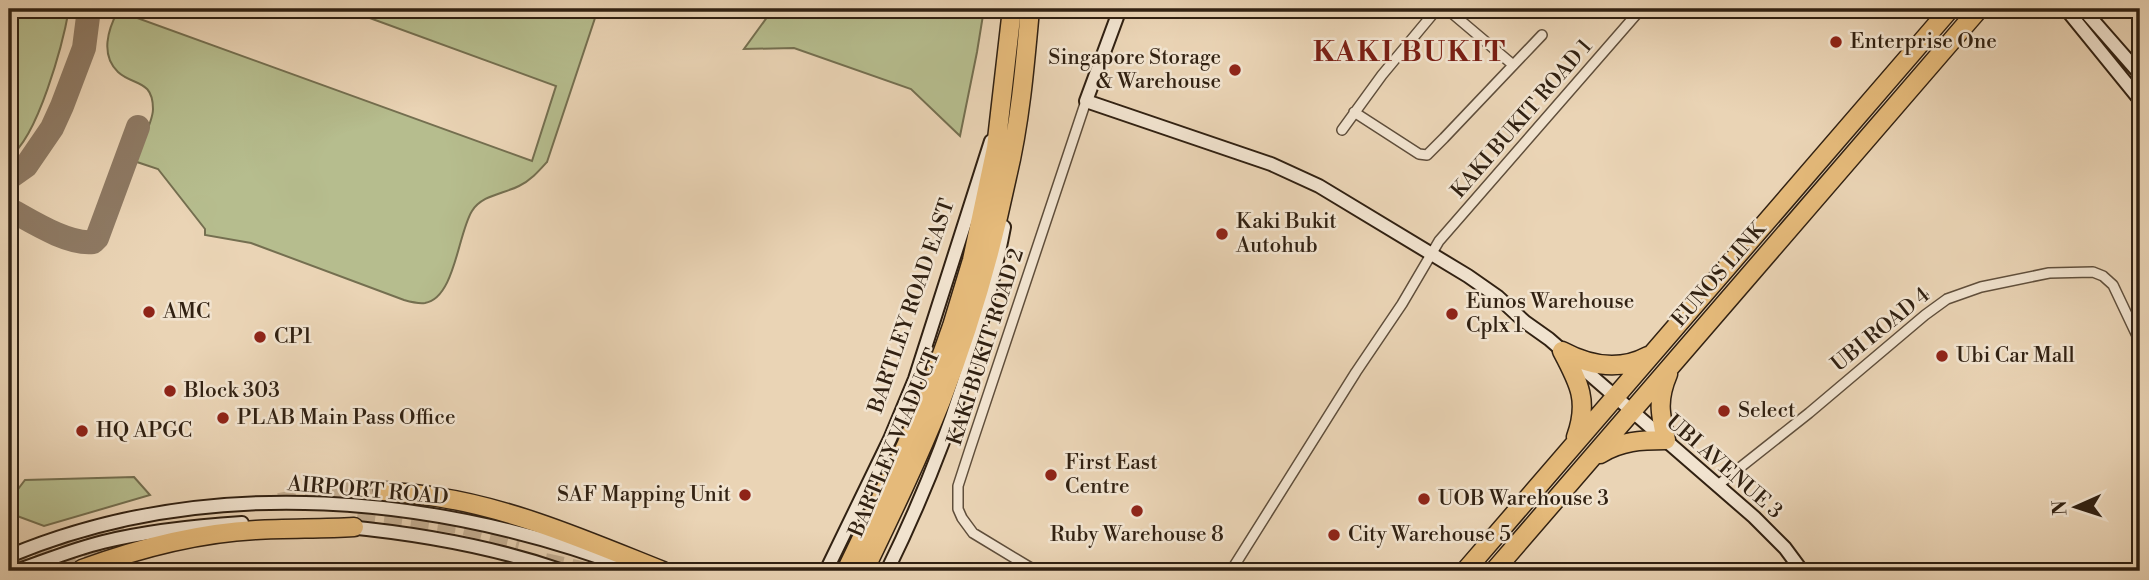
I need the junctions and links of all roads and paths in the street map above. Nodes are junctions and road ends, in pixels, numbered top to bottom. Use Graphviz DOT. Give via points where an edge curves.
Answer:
graph roads {
  1 [pos="1012,9"];
  2 [pos="1031,9"];
  3 [pos="1120,9"];
  4 [pos="1437,9"];
  5 [pos="1447,9"];
  6 [pos="1641,9"];
  7 [pos="1950,9"];
  8 [pos="1979,9"];
  9 [pos="2066,9"];
  10 [pos="2083,9"];
  11 [pos="1542,34"];
  12 [pos="1512,64"];
  13 [pos="2140,75"];
  14 [pos="2140,100"];
  15 [pos="1086,101"];
  16 [pos="1354,112"];
  17 [pos="998,128"];
  18 [pos="1342,130"];
  19 [pos="1008,175"];
  20 [pos="1432,254"];
  21 [pos="959,329"];
  22 [pos="2140,342"];
  23 [pos="1562,351"];
  24 [pos="1651,354"];
  25 [pos="1672,366"];
  26 [pos="1615,397"];
  27 [pos="1631,411"];
  28 [pos="1665,440"];
  29 [pos="1571,448"];
  30 [pos="1588,461"];
  31 [pos="1717,485"];
  32 [pos="383,491"];
  33 [pos="440,516"];
  34 [pos="354,527"];
  35 [pos="450,542"];
  36 [pos="9,556"];
  37 [pos="82,569"];
  38 [pos="16,571"];
  39 [pos="563,571"];
  40 [pos="638,571"];
  41 [pos="663,571"];
  42 [pos="827,571"];
  43 [pos="846,571"];
  44 [pos="864,571"];
  45 [pos="887,571"];
  46 [pos="1036,571"];
  47 [pos="1231,571"];
  48 [pos="1465,571"];
  49 [pos="1494,571"];
  50 [pos="1802,571"];
  1 -- 17 [label="highway, BARTLEY ROAD EAST"];
  2 -- 19 [label="highway"];
  3 -- 15 [label="main road"];
  4 -- 16 [label="street"];
  5 -- 12 [label="street"];
  6 -- 20 [label="street, KAKI BUKIT ROAD 1"];
  7 -- 24 [label="highway, EUNOS LINK"];
  8 -- 25 [label="highway, EUNOS LINK"];
  9 -- 14 [label="main road"];
  10 -- 13 [label="main road"];
  11 -- 12 [label="street"];
  12 -- 16 [label="street" via="1427,155"];
  15 -- 20 [label="main road, UBI AVENUE 3" via="1271,164 1333,194"];
  15 -- 46 [label="street, KAKI BUKIT ROAD 2" via="957,497 962,518 973,533"];
  16 -- 18 [label="street"];
  17 -- 21 [label="highway, BARTLEY ROAD EAST"];
  17 -- 42 [label="main road, BARTLEY ROAD EAST" via="915,379"];
  19 -- 21 [label="highway" via="987,262"];
  19 -- 45 [label="main road" via="996,265 961,390"];
  20 -- 23 [label="main road, UBI AVENUE 3" via="1498,297"];
  20 -- 47 [label="street"];
  21 -- 43 [label="highway, BARTLEY VIADUCT"];
  21 -- 44 [label="highway, BARTLEY VIADUCT" via="929,431"];
  22 -- 31 [label="street, UBI ROAD 4" via="2113,285 2093,272 2049,273 1981,287 1947,299 1925,315"];
  23 -- 24 [label="highway" via="1587,363 1613,365 1640,361"];
  23 -- 26 [label="main road, UBI AVENUE 3"];
  23 -- 29 [label="highway" via="1582,398 1581,421"];
  24 -- 26 [label="highway, EUNOS LINK"];
  25 -- 27 [label="highway, EUNOS LINK"];
  25 -- 28 [label="highway" via="1659,405"];
  26 -- 27 [label="main road, UBI AVENUE 3"];
  26 -- 29 [label="highway, EUNOS LINK"];
  27 -- 28 [label="main road, UBI AVENUE 3"];
  27 -- 30 [label="highway, EUNOS LINK"];
  28 -- 30 [label="highway" via="1614,445"];
  28 -- 31 [label="main road, UBI AVENUE 3"];
  29 -- 48 [label="highway, EUNOS LINK"];
  30 -- 49 [label="highway, EUNOS LINK"];
  31 -- 50 [label="main road, UBI AVENUE 3" via="1769,531"];
  32 -- 41 [label="highway" via="481,506"];
  33 -- 35 [label="main road"];
  33 -- 36 [label="main road, AIRPORT ROAD" via="315,502 231,504 136,517 36,544"];
  33 -- 40 [label="main road, AIRPORT ROAD" via="539,537"];
  34 -- 35 [label="main road, AIRPORT ROAD"];
  34 -- 37 [label="highway" via="225,533 115,557"];
  34 -- 38 [label="main road, AIRPORT ROAD" via="257,522 188,528 101,542"];
  35 -- 39 [label="main road, AIRPORT ROAD"];
}
